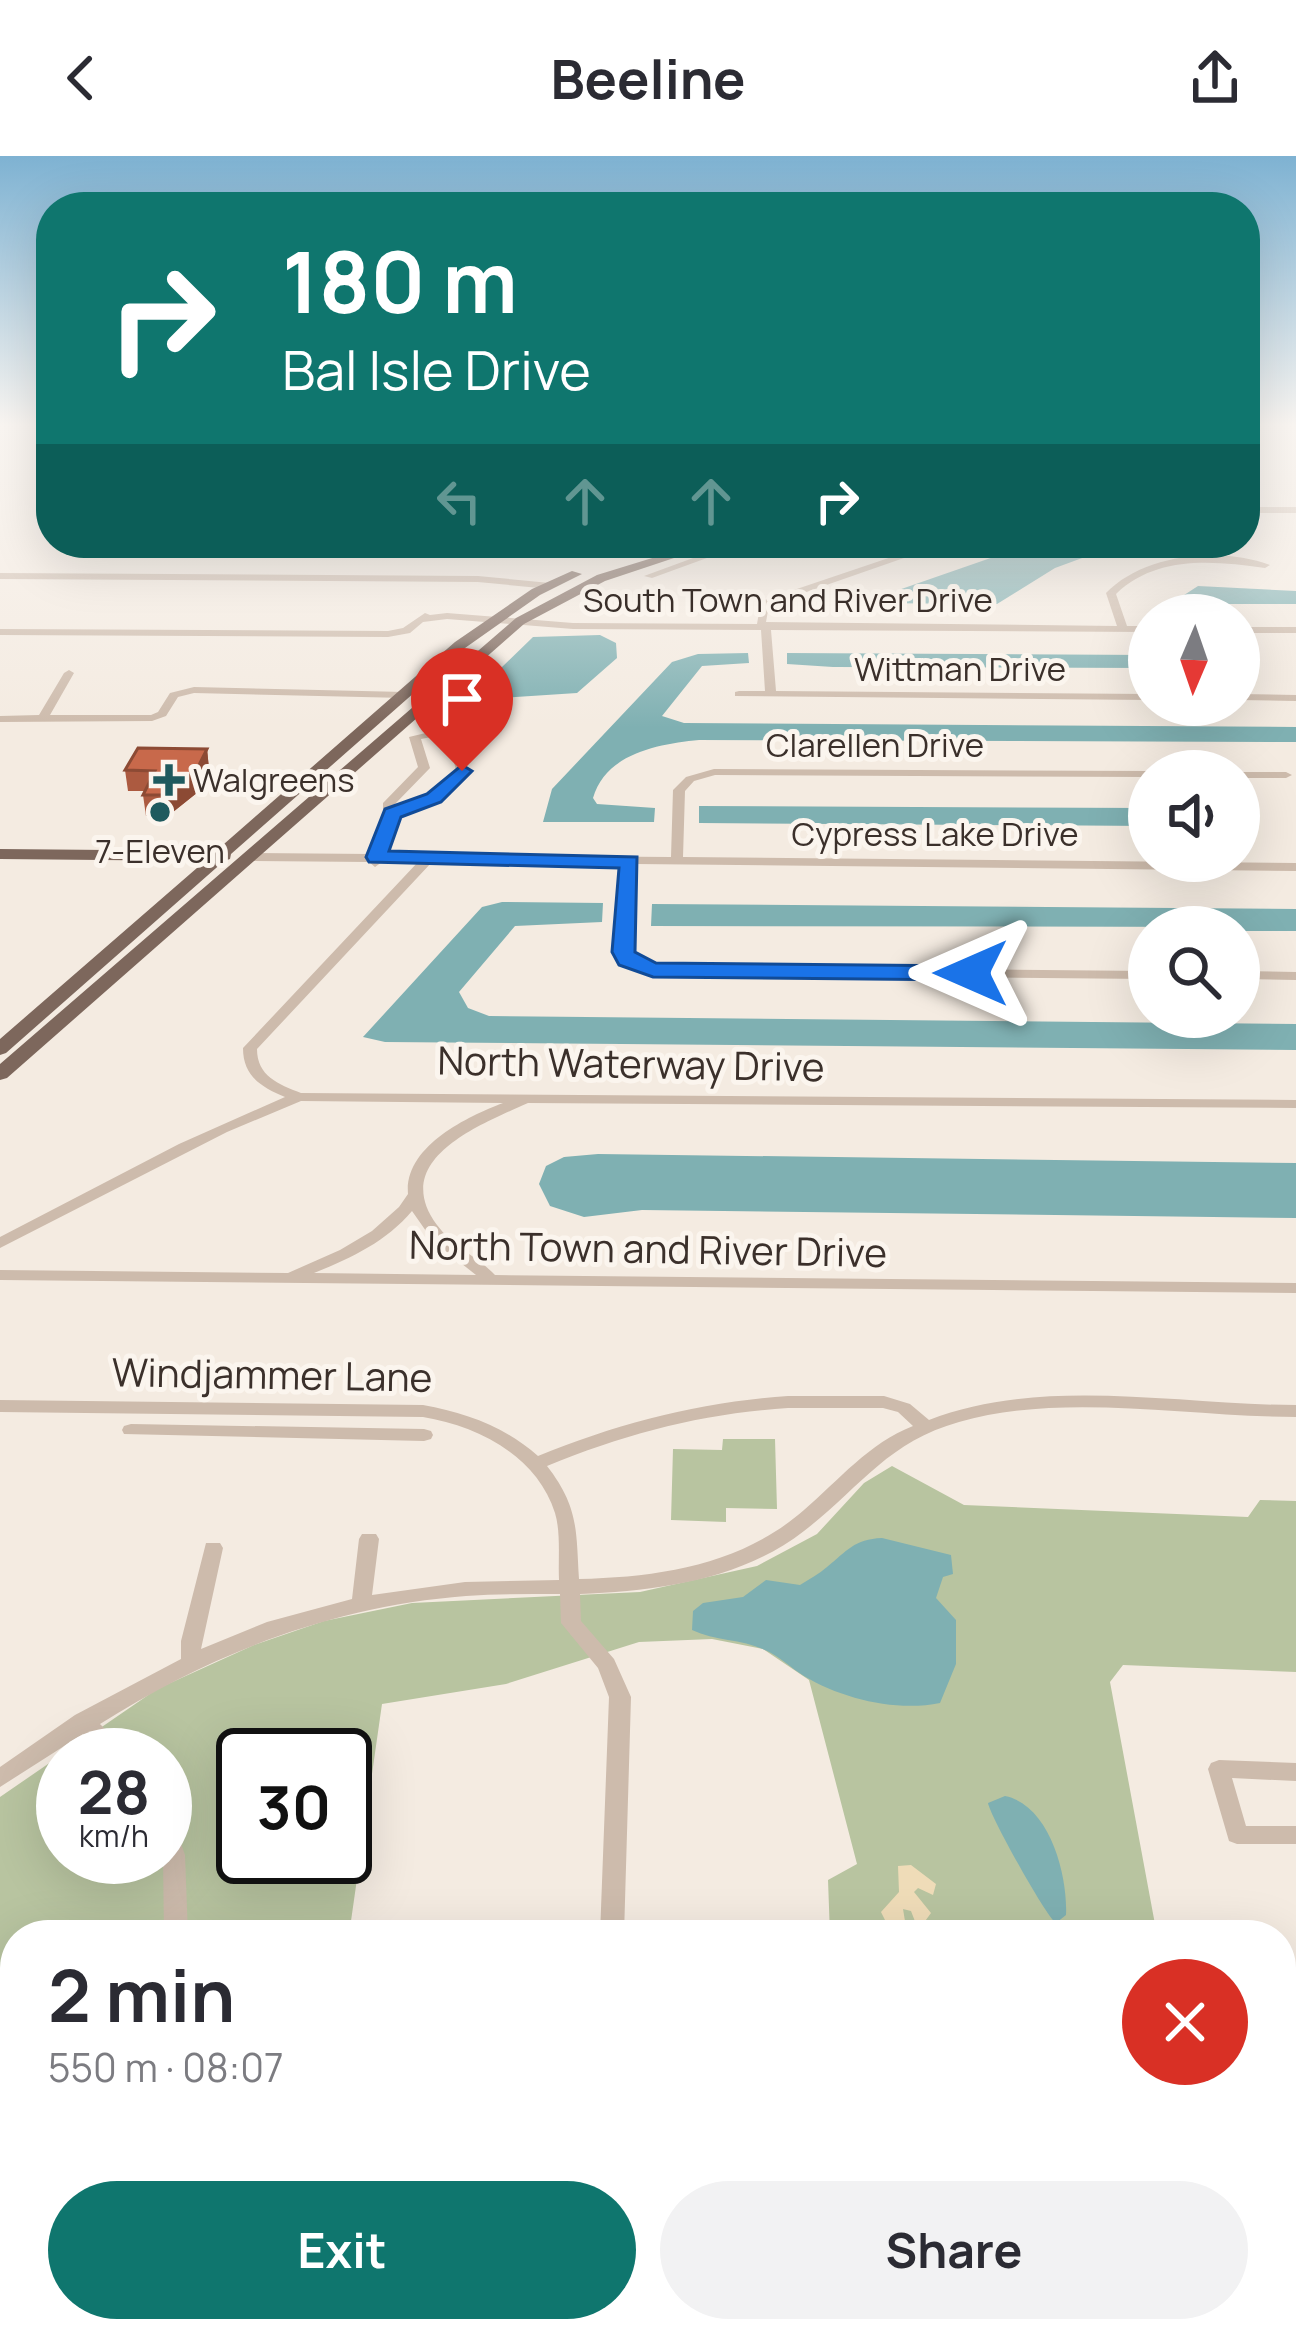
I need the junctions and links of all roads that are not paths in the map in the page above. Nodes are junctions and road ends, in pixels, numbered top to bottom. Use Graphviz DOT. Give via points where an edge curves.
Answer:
graph roads {
  1 [pos="631,558"];
  2 [pos="663,558"];
  3 [pos="700,558"];
  4 [pos="897,558"];
  5 [pos="1265,565"];
  6 [pos="5,576"];
  7 [pos="649,576"];
  8 [pos="478,579"];
  9 [pos="550,586"];
  10 [pos="536,592"];
  11 [pos="2,593"];
  12 [pos="496,618"];
  13 [pos="520,621"];
  14 [pos="766,627"];
  15 [pos="1123,629"];
  16 [pos="1128,629"];
  17 [pos="1260,630"];
  18 [pos="1296,630"];
  19 [pos="0,632"];
  20 [pos="69,673"];
  21 [pos="739,694"];
  22 [pos="771,694"];
  23 [pos="405,695"];
  24 [pos="1128,697"];
  25 [pos="1260,698"];
  26 [pos="1296,698"];
  27 [pos="0,719"];
  28 [pos="42,719"];
  29 [pos="375,749"];
  30 [pos="1128,774"];
  31 [pos="1260,775"];
  32 [pos="1286,776"];
  33 [pos="389,820"];
  34 [pos="0,854"];
  35 [pos="229,862"];
  36 [pos="375,862"];
  37 [pos="426,862"];
  38 [pos="629,862"];
  39 [pos="677,862"];
  40 [pos="1296,867"];
  41 [pos="0,868"];
  42 [pos="1128,974"];
  43 [pos="1260,975"];
  44 [pos="1296,976"];
  45 [pos="0,1048"];
  46 [pos="0,1074"];
  47 [pos="440,1096"];
  48 [pos="299,1097"];
  49 [pos="536,1097"];
  50 [pos="1296,1104"];
  51 [pos="460,1128"];
  52 [pos="415,1196"];
  53 [pos="0,1243"];
  54 [pos="0,1275"];
  55 [pos="289,1277"];
  56 [pos="490,1279"];
  57 [pos="1296,1288"];
  58 [pos="0,1406"];
  59 [pos="218,1409"];
  60 [pos="1296,1411"];
  61 [pos="925,1426"];
  62 [pos="131,1430"];
  63 [pos="213,1432"];
  64 [pos="424,1436"];
  65 [pos="533,1465"];
  66 [pos="369,1539"];
  67 [pos="213,1548"];
  68 [pos="569,1586"];
  69 [pos="361,1604"];
  70 [pos="191,1660"];
  71 [pos="83,1721"];
  72 [pos="91,1728"];
  73 [pos="1296,1772"];
  74 [pos="0,1778"];
  75 [pos="1296,1835"];
  76 [pos="175,1884"];
  77 [pos="176,1920"];
  78 [pos="613,1920"];
  1 -- 9 [label="main road"];
  2 -- 13 [label="main road" via="601,578"];
  3 -- 7 [label="street"];
  4 -- 14 [label="street" via="770,600 761,607"];
  5 -- 15 [label="street" via="1187,561 1138,572 1111,592"];
  6 -- 8 [label="street"];
  6 -- 11 [label="street"];
  8 -- 9 [label="street"];
  8 -- 10 [label="street"];
  9 -- 10 [label="main road"];
  10 -- 12 [label="main road"];
  12 -- 13 [label="street, South Town and River Drive"];
  12 -- 19 [label="street, South Town and River Drive" via="418,620 388,634"];
  12 -- 23 [label="main road"];
  13 -- 14 [label="street, South Town and River Drive"];
  13 -- 29 [label="main road"];
  14 -- 15 [label="street, South Town and River Drive"];
  14 -- 22 [label="street"];
  15 -- 16 [label="street, South Town and River Drive"];
  17 -- 18 [label="street"];
  20 -- 28 [label="street"];
  21 -- 22 [label="street, Wittman Drive"];
  22 -- 24 [label="street, Wittman Drive"];
  23 -- 28 [label="street" via="194,689 174,695 152,718"];
  23 -- 29 [label="main road" via="416,703"];
  23 -- 35 [label="main road"];
  25 -- 26 [label="street"];
  27 -- 28 [label="street"];
  29 -- 35 [label="main road"];
  30 -- 39 [label="street, Clarellen Drive" via="714,772 680,790"];
  31 -- 32 [label="street"];
  33 -- 33 [label="street" via="434,798 462,771 451,730 416,737 424,768 389,803"];
  33 -- 36 [label="street"];
  34 -- 35 [label="main road, Cypress Lake Drive"];
  35 -- 36 [label="street, Cypress Lake Drive"];
  35 -- 41 [label="main road, Cypress Lake Drive"];
  35 -- 45 [label="main road"];
  35 -- 46 [label="main road"];
  36 -- 37 [label="street, Cypress Lake Drive"];
  37 -- 38 [label="street, Cypress Lake Drive"];
  37 -- 48 [label="street" via="250,1048 256,1075"];
  38 -- 39 [label="street, Cypress Lake Drive"];
  38 -- 42 [label="street" via="623,952 653,970"];
  39 -- 40 [label="street, Cypress Lake Drive"];
  43 -- 44 [label="street"];
  47 -- 48 [label="street, North Waterway Drive"];
  47 -- 49 [label="street, North Waterway Drive"];
  47 -- 51 [label="street" via="454,1103"];
  48 -- 53 [label="street, North Waterway Drive" via="200,1136"];
  49 -- 50 [label="street, North Waterway Drive"];
  49 -- 51 [label="street"];
  51 -- 52 [label="street" via="426,1158"];
  52 -- 55 [label="street" via="371,1239"];
  52 -- 56 [label="street" via="431,1229"];
  54 -- 55 [label="street, North Town and River Drive"];
  55 -- 56 [label="street, North Town and River Drive"];
  56 -- 57 [label="street, North Town and River Drive"];
  58 -- 59 [label="street, Windjammer Lane"];
  59 -- 63 [label="street"];
  59 -- 65 [label="street, Windjammer Lane" via="444,1414 486,1426"];
  60 -- 61 [label="street" via="1023,1405"];
  61 -- 65 [label="street" via="884,1402 750,1401 635,1424"];
  61 -- 68 [label="street" via="862,1466 794,1529 741,1558 670,1579"];
  62 -- 63 [label="street"];
  63 -- 64 [label="street"];
  65 -- 68 [label="street, Windjammer Lane" via="566,1517"];
  66 -- 69 [label="street"];
  67 -- 70 [label="street"];
  68 -- 69 [label="street"];
  68 -- 78 [label="street, Windjammer Lane" via="571,1623 608,1664 620,1697"];
  69 -- 70 [label="street"];
  70 -- 71 [label="street"];
  71 -- 72 [label="street"];
  71 -- 74 [label="street"];
  73 -- 75 [label="street" via="1219,1769 1237,1835"];
  76 -- 77 [label="street"];
}
